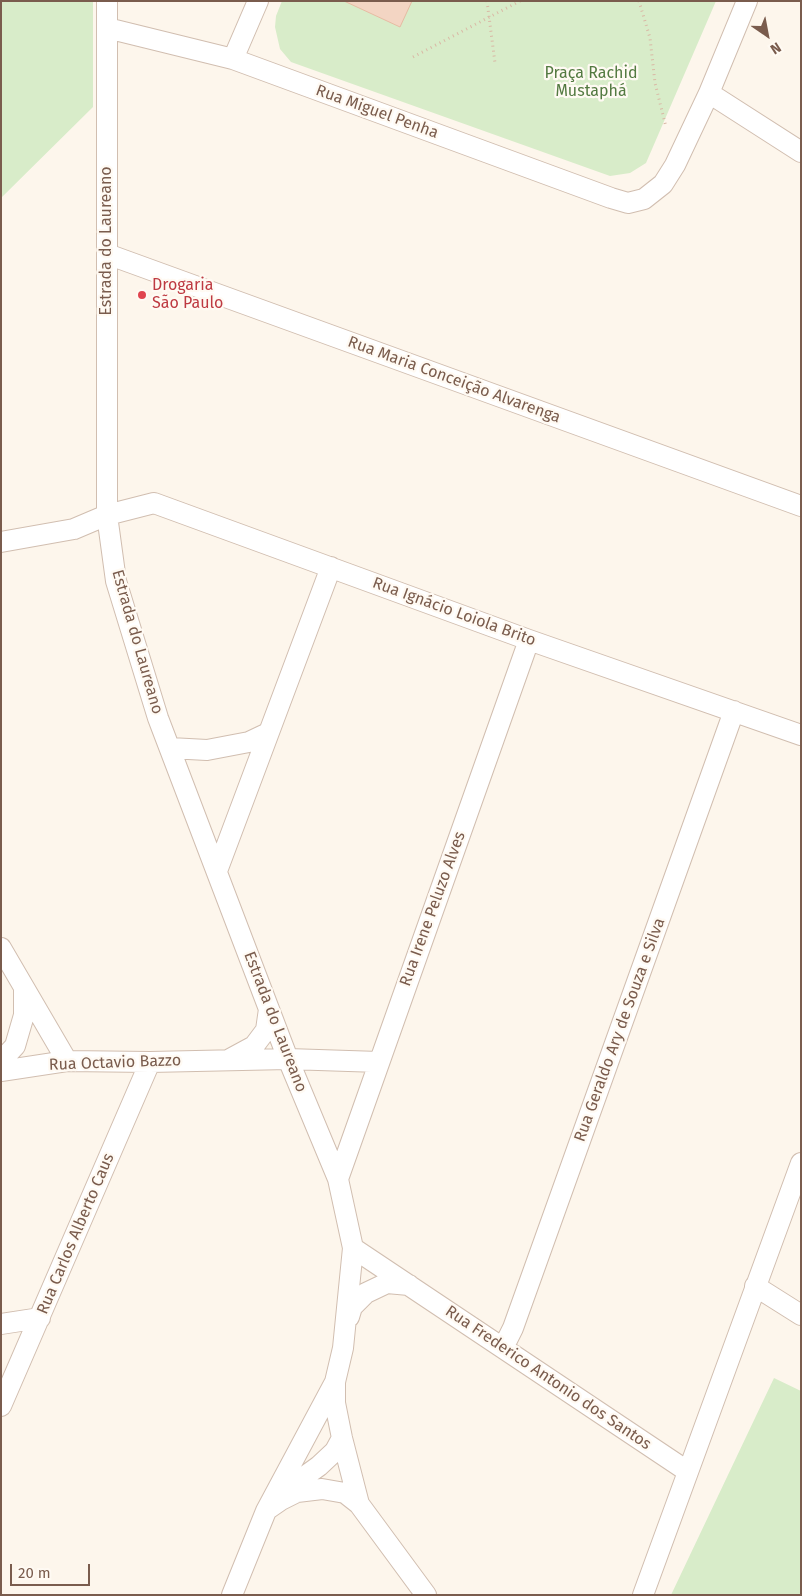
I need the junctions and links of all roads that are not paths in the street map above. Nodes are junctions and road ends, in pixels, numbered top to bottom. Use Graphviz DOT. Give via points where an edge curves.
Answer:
graph roads {
  1 [pos="107,1"];
  2 [pos="258,1"];
  3 [pos="747,1"];
  4 [pos="107,28"];
  5 [pos="233,59"];
  6 [pos="709,93"];
  7 [pos="801,152"];
  8 [pos="107,254"];
  9 [pos="801,506"];
  10 [pos="107,515"];
  11 [pos="1,542"];
  12 [pos="331,568"];
  13 [pos="529,640"];
  14 [pos="734,711"];
  15 [pos="268,733"];
  16 [pos="801,735"];
  17 [pos="170,748"];
  18 [pos="217,871"];
  19 [pos="1,948"];
  20 [pos="24,988"];
  21 [pos="269,1009"];
  22 [pos="288,1059"];
  23 [pos="228,1060"];
  24 [pos="1,1061"];
  25 [pos="67,1061"];
  26 [pos="150,1062"];
  27 [pos="379,1062"];
  28 [pos="1,1071"];
  29 [pos="801,1163"];
  30 [pos="338,1179"];
  31 [pos="353,1248"];
  32 [pos="409,1285"];
  33 [pos="756,1286"];
  34 [pos="801,1315"];
  35 [pos="40,1318"];
  36 [pos="347,1323"];
  37 [pos="1,1324"];
  38 [pos="503,1348"];
  39 [pos="335,1382"];
  40 [pos="1,1406"];
  41 [pos="342,1438"];
  42 [pos="687,1471"];
  43 [pos="359,1504"];
  44 [pos="266,1511"];
  45 [pos="232,1595"];
  46 [pos="426,1595"];
  47 [pos="643,1595"];
  1 -- 4 [label="street, Estrada do Laureano"];
  2 -- 5 [label="street"];
  3 -- 6 [label="street"];
  4 -- 5 [label="street, Rua Miguel Penha"];
  4 -- 8 [label="street, Estrada do Laureano"];
  5 -- 6 [label="street, Rua Miguel Penha" via="628,203 644,199 663,184"];
  6 -- 7 [label="street"];
  8 -- 9 [label="street, Rua Maria Conceição Alvarenga"];
  8 -- 10 [label="street, Estrada do Laureano"];
  10 -- 11 [label="street, Rua Ignácio Loiola Brito" via="74,529"];
  10 -- 12 [label="street, Rua Ignácio Loiola Brito" via="154,503"];
  10 -- 17 [label="street, Estrada do Laureano" via="116,581"];
  12 -- 13 [label="street, Rua Ignácio Loiola Brito"];
  12 -- 15 [label="street"];
  13 -- 14 [label="street, Rua Ignácio Loiola Brito"];
  13 -- 27 [label="street, Rua Irene Peluzo Alves"];
  14 -- 16 [label="street, Rua Ignácio Loiola Brito"];
  14 -- 38 [label="street, Rua Geraldo Ary de Souza e Silva" via="513,1328"];
  15 -- 17 [label="street" via="249,742 207,750"];
  15 -- 18 [label="street"];
  17 -- 18 [label="street, Estrada do Laureano"];
  18 -- 21 [label="street, Estrada do Laureano"];
  19 -- 20 [label="street"];
  20 -- 24 [label="street" via="24,1015 15,1046"];
  20 -- 25 [label="street"];
  21 -- 22 [label="street, Estrada do Laureano"];
  21 -- 23 [label="street, Rua Octavio Bazzo" via="266,1030 254,1046"];
  22 -- 23 [label="street, Rua Octavio Bazzo"];
  22 -- 27 [label="street, Rua Octavio Bazzo"];
  22 -- 30 [label="street, Estrada do Laureano"];
  23 -- 26 [label="street, Rua Octavio Bazzo"];
  25 -- 26 [label="street, Rua Octavio Bazzo"];
  25 -- 28 [label="street, Rua Octavio Bazzo"];
  26 -- 35 [label="street, Rua Carlos Alberto Caus"];
  27 -- 30 [label="street, Rua Irene Peluzo Alves"];
  29 -- 33 [label="street"];
  30 -- 31 [label="street, Estrada do Laureano"];
  31 -- 32 [label="street, Rua Frederico Antonio dos Santos"];
  31 -- 36 [label="street, Estrada do Laureano"];
  32 -- 36 [label="street" via="387,1283 366,1293 352,1307"];
  32 -- 38 [label="street, Rua Frederico Antonio dos Santos"];
  33 -- 34 [label="street"];
  33 -- 42 [label="street"];
  35 -- 37 [label="street"];
  35 -- 40 [label="street, Rua Carlos Alberto Caus"];
  36 -- 39 [label="street"];
  38 -- 42 [label="street, Rua Frederico Antonio dos Santos"];
  39 -- 41 [label="street" via="335,1403"];
  39 -- 44 [label="street"];
  41 -- 43 [label="street"];
  41 -- 44 [label="street" via="335,1451 320,1466 294,1484"];
  42 -- 47 [label="street"];
  43 -- 44 [label="street" via="345,1493 322,1489 297,1492"];
  43 -- 46 [label="street"];
  44 -- 45 [label="street"];
}
